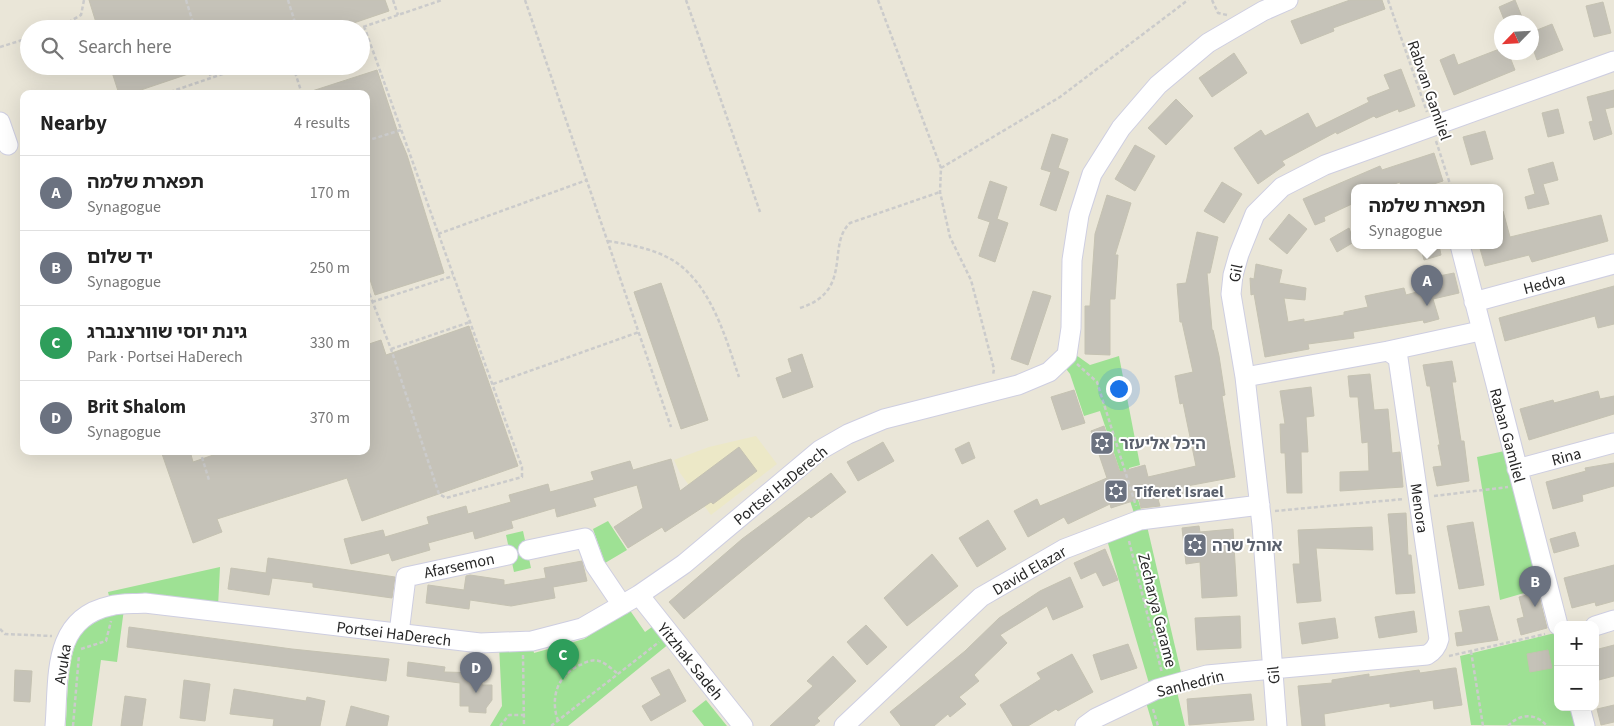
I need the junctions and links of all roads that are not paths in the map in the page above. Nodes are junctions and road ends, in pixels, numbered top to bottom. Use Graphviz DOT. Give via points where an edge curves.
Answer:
graph roads {
  1 [pos="1288,0"];
  2 [pos="1614,61"];
  3 [pos="0,122"];
  4 [pos="8,145"];
  5 [pos="1461,249"];
  6 [pos="1614,264"];
  7 [pos="1474,302"];
  8 [pos="1480,331"];
  9 [pos="1388,351"];
  10 [pos="1245,377"];
  11 [pos="1614,443"];
  12 [pos="1519,477"];
  13 [pos="1260,509"];
  14 [pos="528,550"];
  15 [pos="508,555"];
  16 [pos="639,596"];
  17 [pos="622,605"];
  18 [pos="86,616"];
  19 [pos="1614,620"];
  20 [pos="1599,625"];
  21 [pos="1552,629"];
  22 [pos="399,633"];
  23 [pos="1272,668"];
  24 [pos="1581,711"];
  25 [pos="55,726"];
  26 [pos="743,726"];
  27 [pos="844,726"];
  28 [pos="1085,726"];
  29 [pos="1277,726"];
  30 [pos="1585,726"];
  1 -- 16 [label="street, Portsei HaDerech" via="1208,43 1158,85 1121,128 1092,174 1079,215 1072,260 1071,328 1066,355 1049,372 1018,385 884,420 848,434 820,450 684,564"];
  2 -- 10 [label="street, Gil" via="1325,165 1282,187 1255,214 1233,275 1231,294"];
  3 -- 4 [label="street"];
  5 -- 7 [label="street, Raban Gamliel"];
  6 -- 7 [label="street, Hedva"];
  7 -- 8 [label="street, Raban Gamliel"];
  8 -- 9 [label="street"];
  8 -- 12 [label="street, Raban Gamliel"];
  9 -- 10 [label="street"];
  9 -- 23 [label="street, Menora" via="1400,364 1439,638 1434,651 1427,655"];
  10 -- 13 [label="street, Gil"];
  11 -- 12 [label="street, Rina"];
  12 -- 21 [label="street, Raban Gamliel"];
  13 -- 23 [label="street, Gil"];
  13 -- 27 [label="street, David Elazar" via="1133,522 1064,549 981,597"];
  14 -- 17 [label="street" via="585,538 595,565"];
  15 -- 22 [label="street, Afarsemon" via="406,577"];
  16 -- 17 [label="street, Portsei HaDerech"];
  16 -- 26 [label="street, Yitzhak Sadeh"];
  17 -- 22 [label="street, Portsei HaDerech" via="582,628 532,641 480,643"];
  18 -- 22 [label="street, Portsei HaDerech" via="115,605 145,603"];
  18 -- 25 [label="street, Avuka" via="72,643 61,653"];
  19 -- 20 [label="street"];
  23 -- 28 [label="street, Sanhedrin" via="1207,675 1165,686"];
  23 -- 29 [label="street, Gil"];
  24 -- 30 [label="street"];
}
